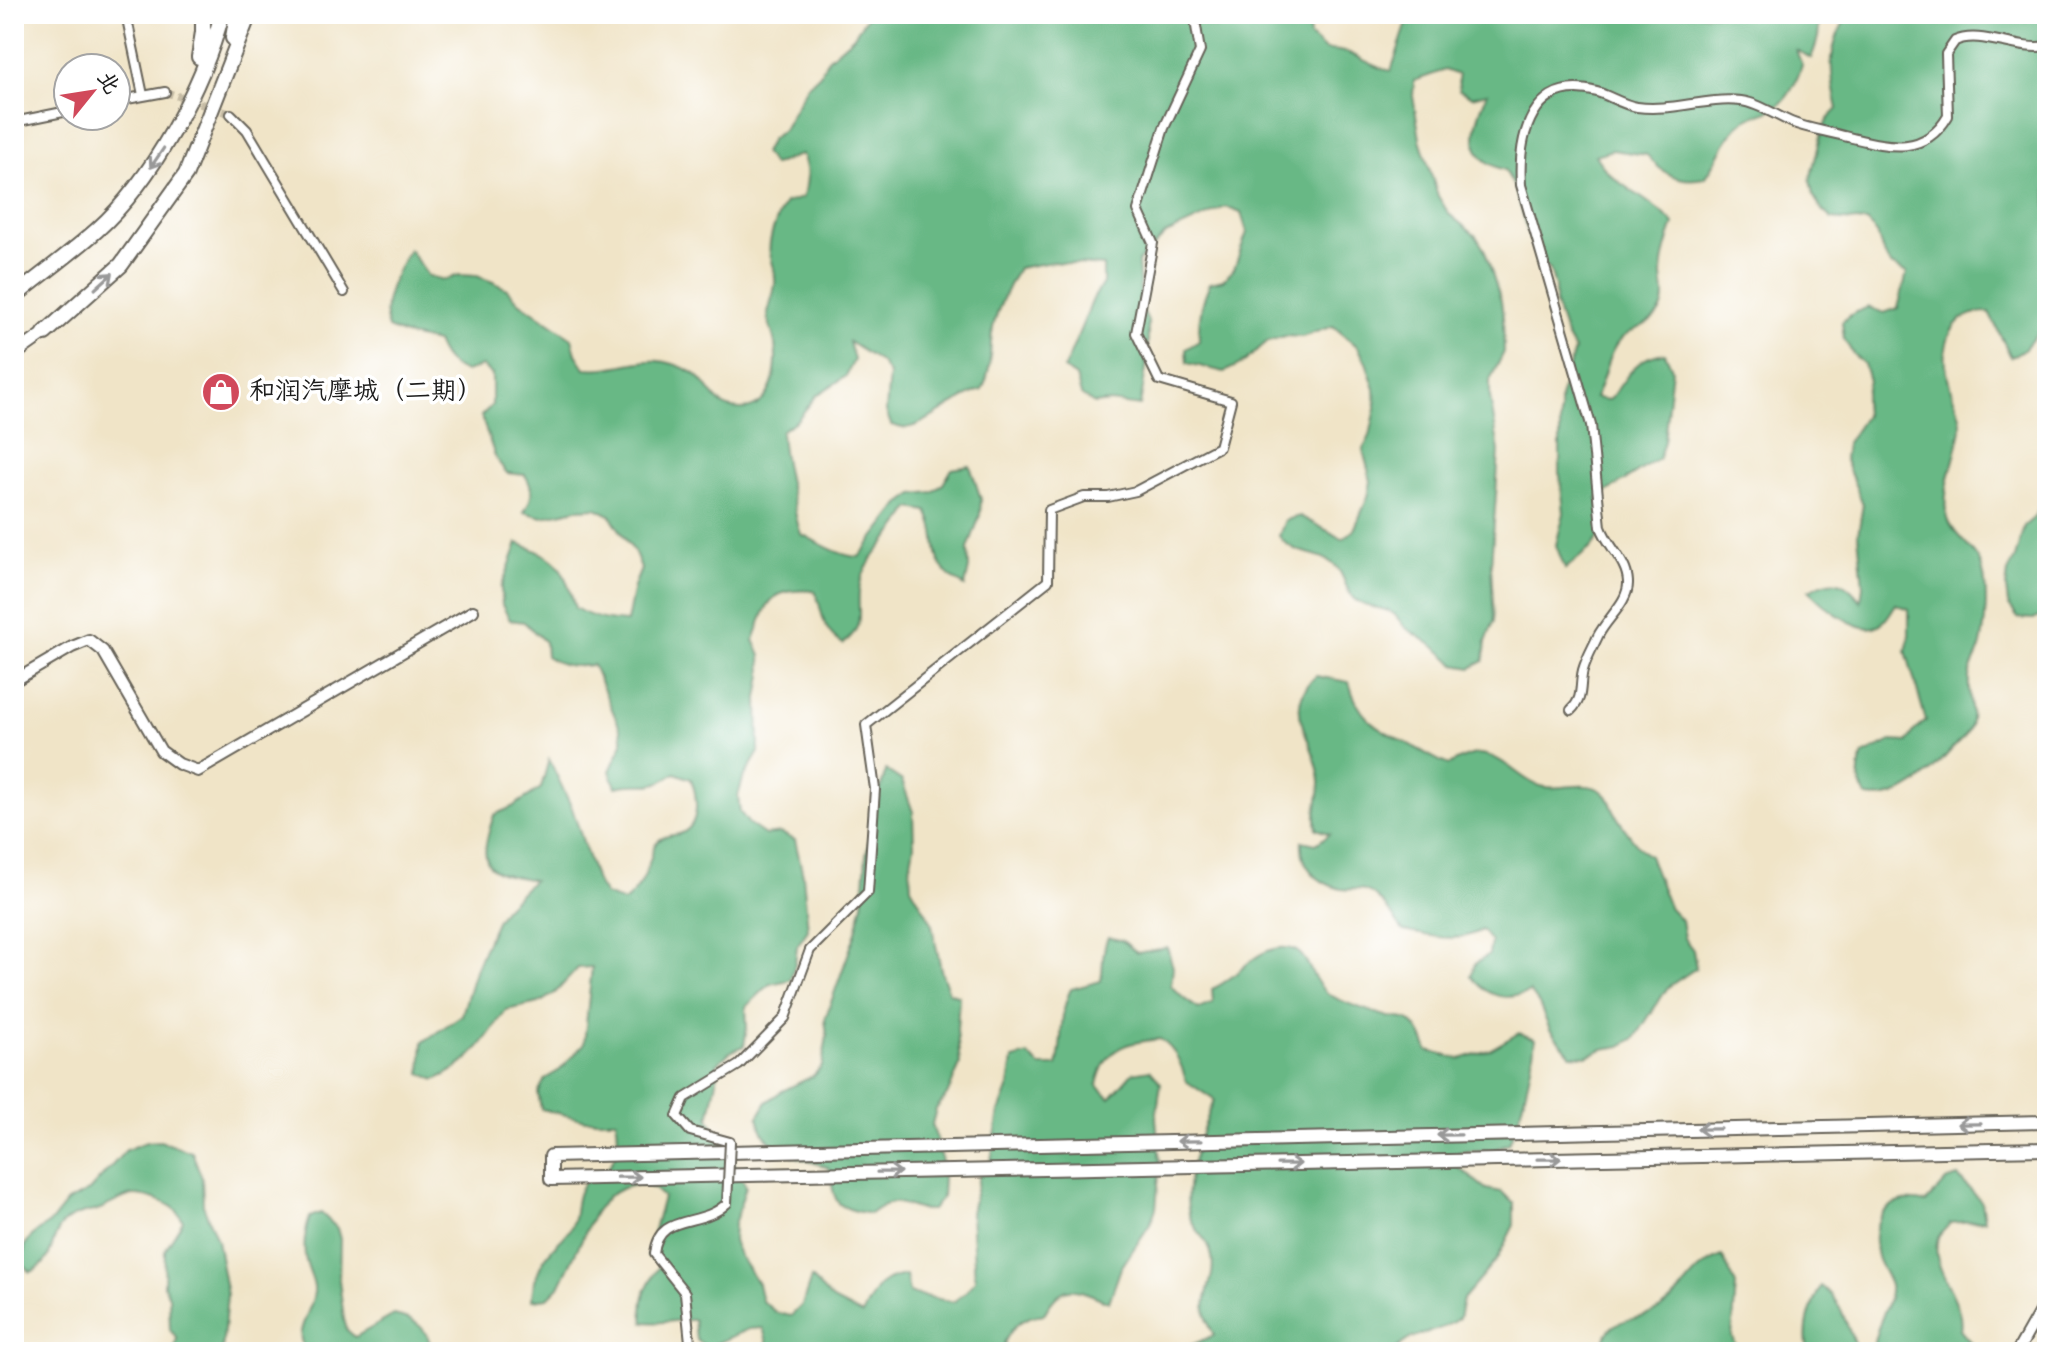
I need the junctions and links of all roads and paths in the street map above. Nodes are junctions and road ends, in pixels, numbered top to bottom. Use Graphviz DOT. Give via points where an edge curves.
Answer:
graph roads {
  1 [pos="126,14"];
  2 [pos="203,14"];
  3 [pos="222,14"];
  4 [pos="237,14"];
  5 [pos="249,14"];
  6 [pos="1194,14"];
  7 [pos="2047,46"];
  8 [pos="225,78"];
  9 [pos="193,89"];
  10 [pos="165,92"];
  11 [pos="143,95"];
  12 [pos="132,97"];
  13 [pos="52,114"];
  14 [pos="231,114"];
  15 [pos="14,122"];
  16 [pos="344,292"];
  17 [pos="14,296"];
  18 [pos="45,333"];
  19 [pos="14,355"];
  20 [pos="473,611"];
  21 [pos="14,681"];
  22 [pos="1571,710"];
  23 [pos="2047,1122"];
  24 [pos="2047,1149"];
  25 [pos="2047,1299"];
  26 [pos="691,1352"];
  27 [pos="2017,1352"];
  1 -- 11 [label="street"];
  2 -- 9 [label="highway"];
  3 -- 9 [label="highway"];
  4 -- 8 [label="highway"];
  5 -- 8 [label="highway"];
  6 -- 26 [label="street, bridge" via="1200,51 1164,128 1138,210 1153,243 1136,333 1159,380 1231,401 1219,447 1136,491 1084,497 1049,510 1048,581 866,725 875,789 868,892 810,950 785,1018 739,1065 685,1098 677,1116 690,1131 730,1142 727,1203 717,1214 665,1227 655,1239 654,1254 685,1293"];
  7 -- 22 [label="street" via="1971,37 1955,41 1946,54 1948,116 1931,136 1898,147 1796,124 1745,101 1636,107 1597,92 1566,91 1542,101 1532,113 1522,146 1521,185 1591,425 1601,527 1628,579 1628,592 1603,625 1583,670 1580,699"];
  18 -- 8 [label="highway, one-way" via="121,265 186,174"];
  9 -- 17 [label="highway, one-way" via="159,158 99,229"];
  10 -- 11 [label="street"];
  11 -- 12 [label="street"];
  13 -- 15 [label="street"];
  14 -- 16 [label="street" via="247,130"];
  18 -- 19 [label="main road"];
  20 -- 21 [label="street" via="198,771 161,751 103,651 89,640"];
  23 -- 24 [label="main road, one-way" via="551,1156 551,1179"];
  25 -- 27 [label="street"];
}
